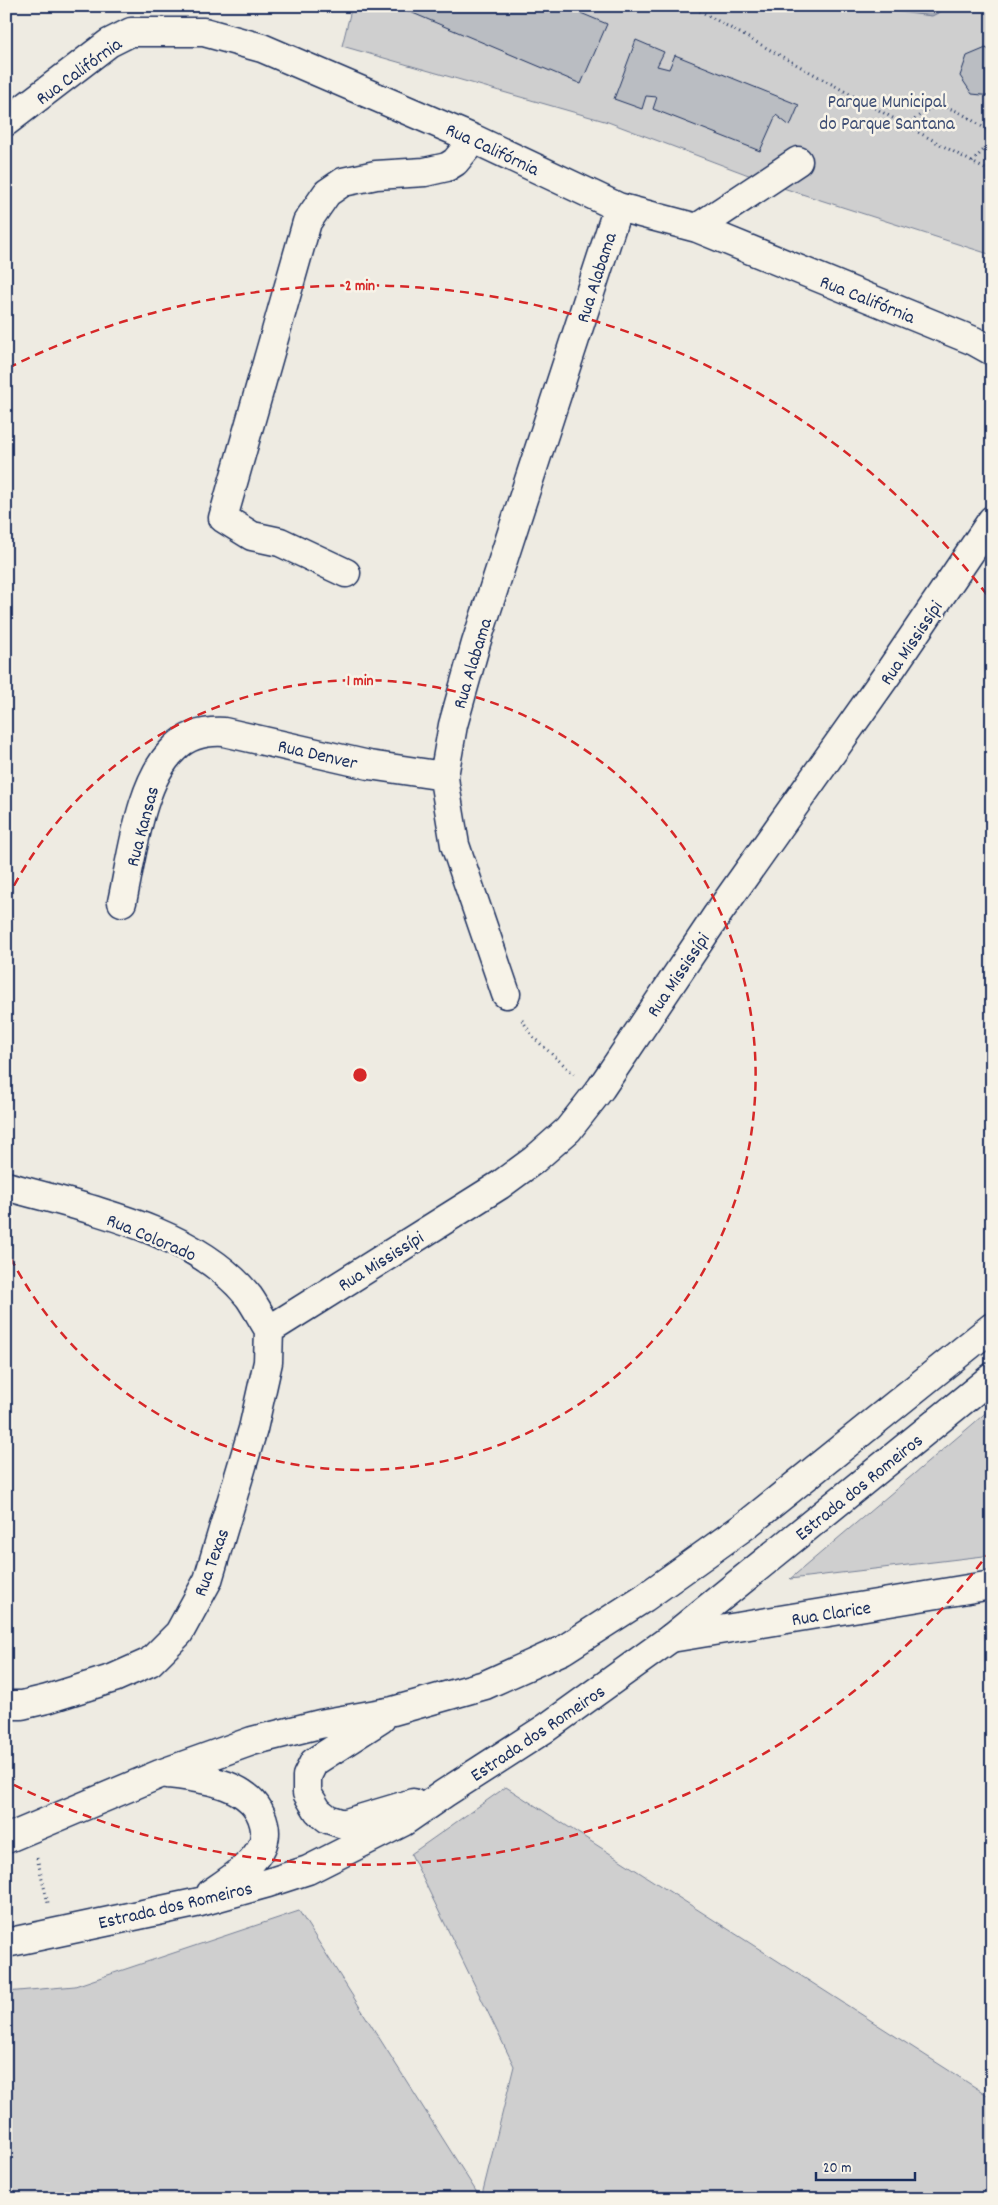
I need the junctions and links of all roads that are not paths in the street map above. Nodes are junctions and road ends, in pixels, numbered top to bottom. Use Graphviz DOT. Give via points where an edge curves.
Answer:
graph roads {
  1 [pos="6,122"];
  2 [pos="474,139"];
  3 [pos="798,161"];
  4 [pos="618,207"];
  5 [pos="697,228"];
  6 [pos="992,351"];
  7 [pos="992,520"];
  8 [pos="346,573"];
  9 [pos="192,737"];
  10 [pos="444,776"];
  11 [pos="122,902"];
  12 [pos="506,994"];
  13 [pos="6,1186"];
  14 [pos="992,1327"];
  15 [pos="269,1330"];
  16 [pos="992,1377"];
  17 [pos="992,1585"];
  18 [pos="671,1638"];
  19 [pos="6,1705"];
  20 [pos="393,1711"];
  21 [pos="160,1774"];
  22 [pos="445,1793"];
  23 [pos="18,1834"];
  24 [pos="200,1902"];
  25 [pos="6,1943"];
  1 -- 2 [label="street, Rua Califórnia" via="109,43 131,32 204,32 262,48"];
  2 -- 4 [label="street, Rua Califórnia"];
  2 -- 8 [label="street" via="447,167 343,182 327,193 307,222 223,518 252,536 280,542"];
  3 -- 5 [label="street"];
  4 -- 5 [label="street, Rua Califórnia"];
  4 -- 10 [label="street, Rua Alabama" via="476,643 458,704"];
  5 -- 6 [label="street, Rua Califórnia"];
  7 -- 15 [label="street, Rua Mississípi" via="568,1130 500,1185"];
  9 -- 10 [label="street, Rua Denver" via="224,732 369,765"];
  9 -- 11 [label="street, Rua Kansas" via="166,757 155,777 142,811"];
  10 -- 12 [label="street, Rua Alabama" via="455,844"];
  13 -- 15 [label="street, Rua Colorado" via="127,1222 171,1239 206,1258 250,1298"];
  14 -- 20 [label="street" via="746,1524 644,1598 563,1650 485,1685"];
  15 -- 19 [label="street, Rua Texas" via="268,1362 253,1429 214,1561 208,1580 179,1633 150,1662 114,1678 47,1699"];
  16 -- 18 [label="street, Estrada dos Romeiros"];
  17 -- 18 [label="street, Rua Clarice"];
  18 -- 22 [label="street, Estrada dos Romeiros" via="546,1728"];
  20 -- 21 [label="street" via="252,1741"];
  20 -- 22 [label="street" via="314,1762 307,1776 307,1793 318,1811 343,1824"];
  21 -- 23 [label="street"];
  21 -- 24 [label="street" via="205,1778 230,1787 251,1801 262,1815 266,1832 261,1849 244,1868"];
  22 -- 24 [label="street, Estrada dos Romeiros" via="404,1822 308,1870"];
  24 -- 25 [label="street, Estrada dos Romeiros"];
}
